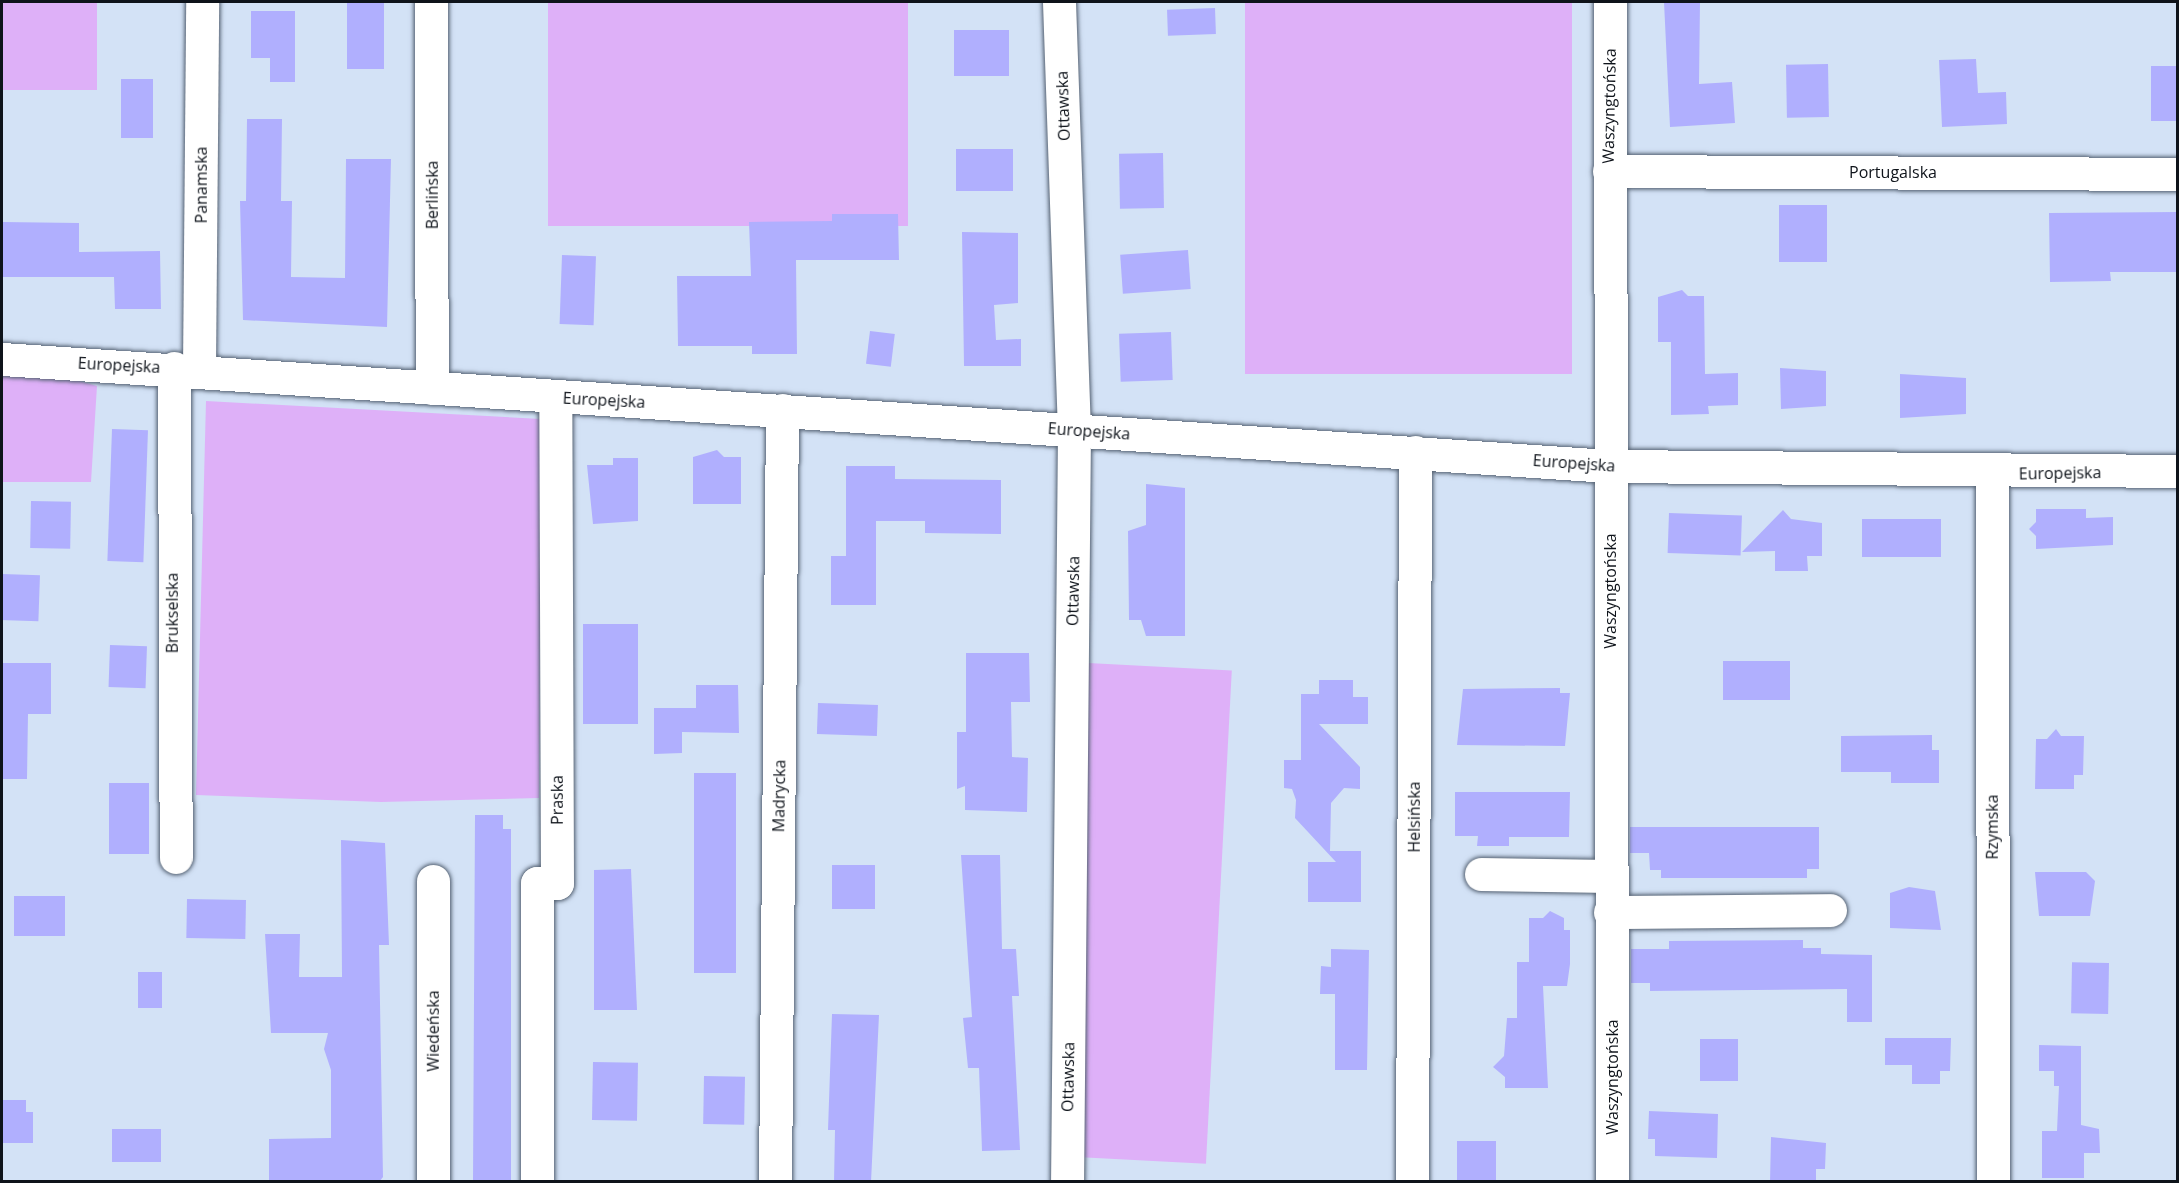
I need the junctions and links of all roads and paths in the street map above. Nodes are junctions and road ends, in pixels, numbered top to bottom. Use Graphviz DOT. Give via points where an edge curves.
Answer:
graph roads {
  1 [pos="202,2"];
  2 [pos="431,2"];
  3 [pos="1059,2"];
  4 [pos="1610,2"];
  5 [pos="1609,171"];
  6 [pos="2178,174"];
  7 [pos="2,359"];
  8 [pos="187,369"];
  9 [pos="432,388"];
  10 [pos="555,398"];
  11 [pos="782,410"];
  12 [pos="1074,431"];
  13 [pos="1415,452"];
  14 [pos="1609,466"];
  15 [pos="2178,471"];
  16 [pos="1992,473"];
  17 [pos="176,857"];
  18 [pos="1481,874"];
  19 [pos="1610,876"];
  20 [pos="433,881"];
  21 [pos="1830,910"];
  22 [pos="1610,912"];
  23 [pos="433,1182"];
  24 [pos="537,1182"];
  25 [pos="775,1182"];
  26 [pos="1067,1182"];
  27 [pos="1412,1182"];
  28 [pos="1612,1182"];
  29 [pos="1993,1182"];
  1 -- 8 [label="street, Panamska"];
  2 -- 9 [label="street, Berlińska"];
  3 -- 12 [label="street, Ottawska"];
  4 -- 5 [label="street, Waszyngtońska"];
  5 -- 6 [label="street, Portugalska"];
  5 -- 14 [label="street, Waszyngtońska"];
  7 -- 8 [label="street, Europejska"];
  8 -- 9 [label="street, Europejska"];
  8 -- 17 [label="street, Brukselska"];
  9 -- 10 [label="street, Europejska"];
  10 -- 11 [label="street, Europejska"];
  10 -- 24 [label="street, Praska" via="557,883 537,883"];
  11 -- 12 [label="street, Europejska"];
  11 -- 25 [label="street, Madrycka"];
  12 -- 13 [label="street, Europejska"];
  12 -- 26 [label="street, Ottawska"];
  13 -- 14 [label="street, Europejska"];
  13 -- 27 [label="street, Helsińska"];
  14 -- 16 [label="street, Europejska"];
  14 -- 19 [label="street, Waszyngtońska"];
  15 -- 16 [label="street, Europejska"];
  16 -- 29 [label="street, Rzymska"];
  18 -- 19 [label="street"];
  19 -- 22 [label="street, Waszyngtońska"];
  20 -- 23 [label="street, Wiedeńska"];
  21 -- 22 [label="street"];
  22 -- 28 [label="street, Waszyngtońska"];
}
